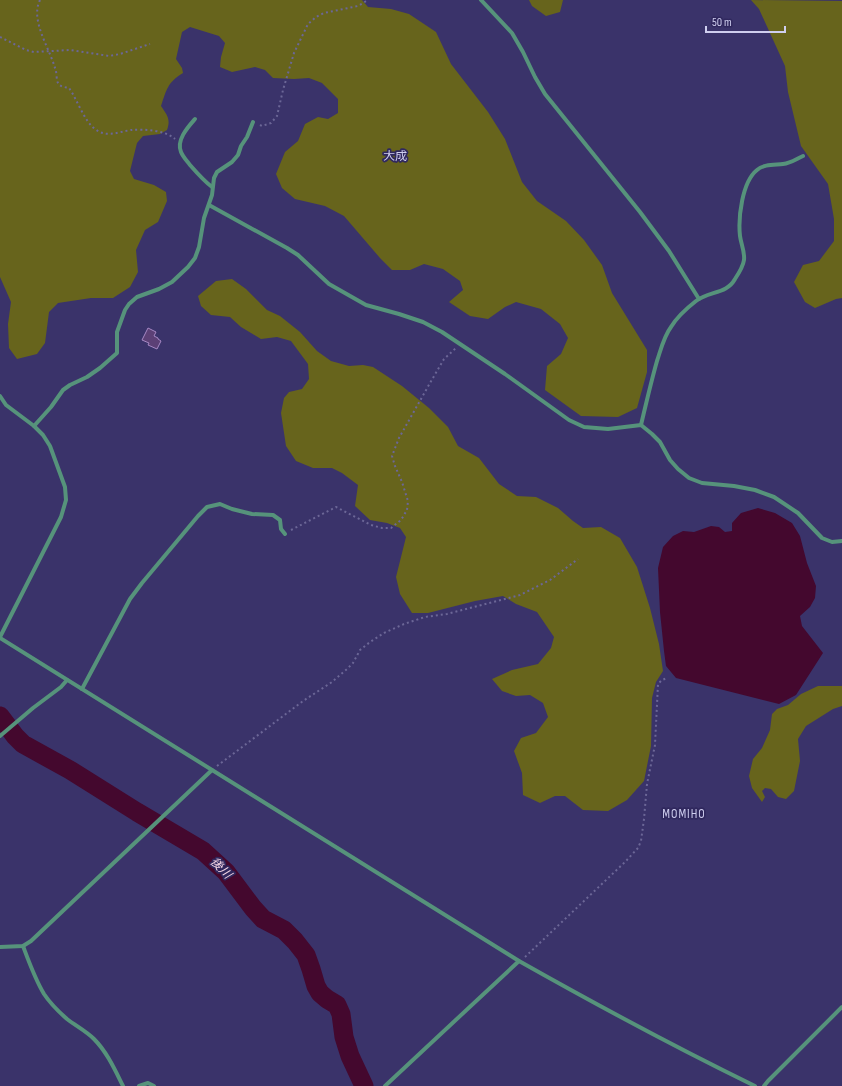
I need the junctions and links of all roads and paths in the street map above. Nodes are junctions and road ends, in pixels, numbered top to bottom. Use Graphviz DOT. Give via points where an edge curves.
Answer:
graph roads {
  1 [pos="40,0"];
  2 [pos="368,0"];
  3 [pos="481,0"];
  4 [pos="0,37"];
  5 [pos="150,44"];
  6 [pos="49,51"];
  7 [pos="196,119"];
  8 [pos="253,122"];
  9 [pos="180,143"];
  10 [pos="803,156"];
  11 [pos="212,187"];
  12 [pos="209,205"];
  13 [pos="698,299"];
  14 [pos="460,345"];
  15 [pos="0,396"];
  16 [pos="640,425"];
  17 [pos="34,426"];
  18 [pos="285,534"];
  19 [pos="842,541"];
  20 [pos="578,559"];
  21 [pos="0,638"];
  22 [pos="667,678"];
  23 [pos="67,680"];
  24 [pos="82,689"];
  25 [pos="0,736"];
  26 [pos="212,770"];
  27 [pos="23,946"];
  28 [pos="0,947"];
  29 [pos="519,961"];
  30 [pos="842,1007"];
  31 [pos="123,1086"];
  32 [pos="139,1086"];
  33 [pos="154,1086"];
  34 [pos="385,1086"];
  35 [pos="754,1086"];
  36 [pos="764,1086"];
  1 -- 6 [label="path" via="37,7 37,22"];
  2 -- 8 [label="path" via="358,6 324,13 308,24 294,53 277,116 271,123 262,126"];
  3 -- 13 [label="street" via="512,33 545,94 669,251"];
  4 -- 6 [label="path" via="26,50"];
  5 -- 6 [label="path" via="109,56 70,50"];
  6 -- 9 [label="path" via="58,82 61,86 69,88 94,129 103,134 132,130 160,131"];
  7 -- 9 [label="street" via="187,128"];
  8 -- 11 [label="street" via="238,155 217,172"];
  9 -- 11 [label="street" via="183,155"];
  10 -- 13 [label="street" via="756,170 745,190 740,209 740,236 744,254 741,268 728,288"];
  11 -- 12 [label="street"];
  12 -- 14 [label="street" via="298,255 329,284 342,292 366,305 423,322"];
  12 -- 17 [label="street" via="199,247 188,267 172,282 137,297 129,304 117,332 117,353 87,377 63,390"];
  13 -- 16 [label="street" via="666,334"];
  14 -- 16 [label="street" via="506,374 569,420 584,427 608,429"];
  14 -- 18 [label="path" via="444,359 399,438 392,456 408,502 401,520 391,528 382,528 336,507"];
  15 -- 17 [label="street" via="6,405"];
  16 -- 19 [label="street" via="660,442 670,460 690,478 702,484 734,486 774,497 798,514 822,538 832,542"];
  17 -- 21 [label="street" via="50,446 65,487 66,500 61,517"];
  18 -- 24 [label="street" via="281,529 280,520 273,515 252,514 220,504 207,506 130,599"];
  20 -- 26 [label="path" via="550,580 520,595 425,618 384,633 360,650 353,663 332,682 302,701"];
  21 -- 23 [label="street"];
  22 -- 29 [label="path" via="658,684 655,745 638,848"];
  23 -- 24 [label="street"];
  23 -- 25 [label="street"];
  24 -- 26 [label="street"];
  26 -- 27 [label="street"];
  26 -- 29 [label="street"];
  27 -- 28 [label="street"];
  27 -- 31 [label="street" via="44,994 68,1020 95,1040 107,1055"];
  29 -- 34 [label="street"];
  29 -- 35 [label="street"];
  30 -- 36 [label="street"];
  32 -- 33 [label="street"];
}
